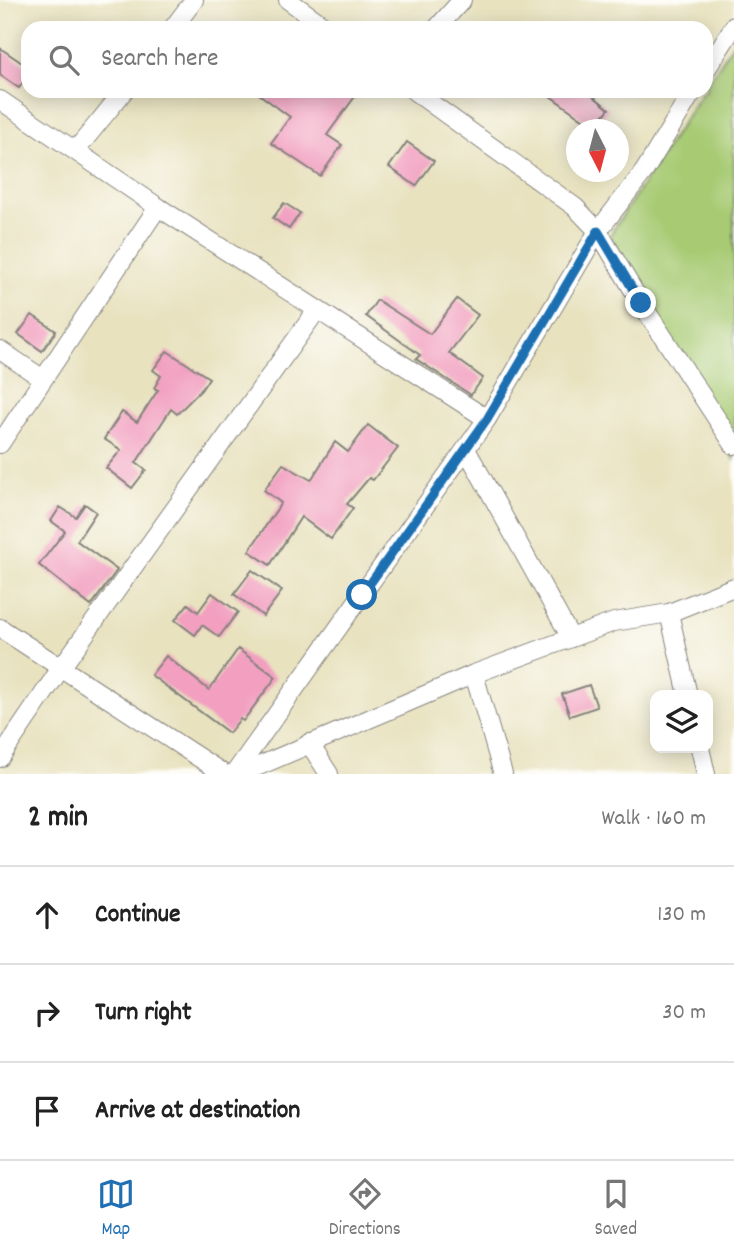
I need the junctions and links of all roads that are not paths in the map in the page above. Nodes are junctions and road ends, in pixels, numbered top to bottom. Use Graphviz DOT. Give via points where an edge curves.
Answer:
graph roads {
  1 [pos="194,0"];
  2 [pos="288,0"];
  3 [pos="463,0"];
  4 [pos="178,21"];
  5 [pos="317,21"];
  6 [pos="444,21"];
  7 [pos="734,26"];
  8 [pos="713,59"];
  9 [pos="118,98"];
  10 [pos="424,98"];
  11 [pos="689,98"];
  12 [pos="0,100"];
  13 [pos="76,150"];
  14 [pos="158,207"];
  15 [pos="598,231"];
  16 [pos="317,310"];
  17 [pos="0,350"];
  18 [pos="43,379"];
  19 [pos="487,419"];
  20 [pos="0,444"];
  21 [pos="734,444"];
  22 [pos="466,449"];
  23 [pos="734,587"];
  24 [pos="669,613"];
  25 [pos="0,628"];
  26 [pos="571,638"];
  27 [pos="61,668"];
  28 [pos="474,674"];
  29 [pos="687,690"];
  30 [pos="309,743"];
  31 [pos="701,753"];
  32 [pos="0,758"];
  33 [pos="223,774"];
  34 [pos="234,774"];
  35 [pos="240,774"];
  36 [pos="330,774"];
  37 [pos="503,774"];
  38 [pos="706,774"];
  1 -- 4 [label="street"];
  2 -- 5 [label="street"];
  3 -- 6 [label="street"];
  7 -- 8 [label="street"];
  9 -- 13 [label="street"];
  10 -- 15 [label="street" via="575,208"];
  11 -- 15 [label="street" via="645,170"];
  12 -- 13 [label="street"];
  13 -- 14 [label="street"];
  14 -- 16 [label="street"];
  14 -- 18 [label="street"];
  15 -- 19 [label="street"];
  15 -- 21 [label="street"];
  16 -- 19 [label="street"];
  16 -- 27 [label="street"];
  17 -- 18 [label="street"];
  18 -- 20 [label="street"];
  19 -- 22 [label="street"];
  22 -- 26 [label="street"];
  22 -- 34 [label="street"];
  23 -- 24 [label="street"];
  24 -- 26 [label="street" via="614,622"];
  24 -- 29 [label="street"];
  25 -- 27 [label="street"];
  26 -- 28 [label="street"];
  27 -- 32 [label="street"];
  27 -- 33 [label="street"];
  28 -- 30 [label="street"];
  28 -- 37 [label="street"];
  30 -- 35 [label="street"];
  30 -- 36 [label="street"];
  31 -- 38 [label="street"];
}
